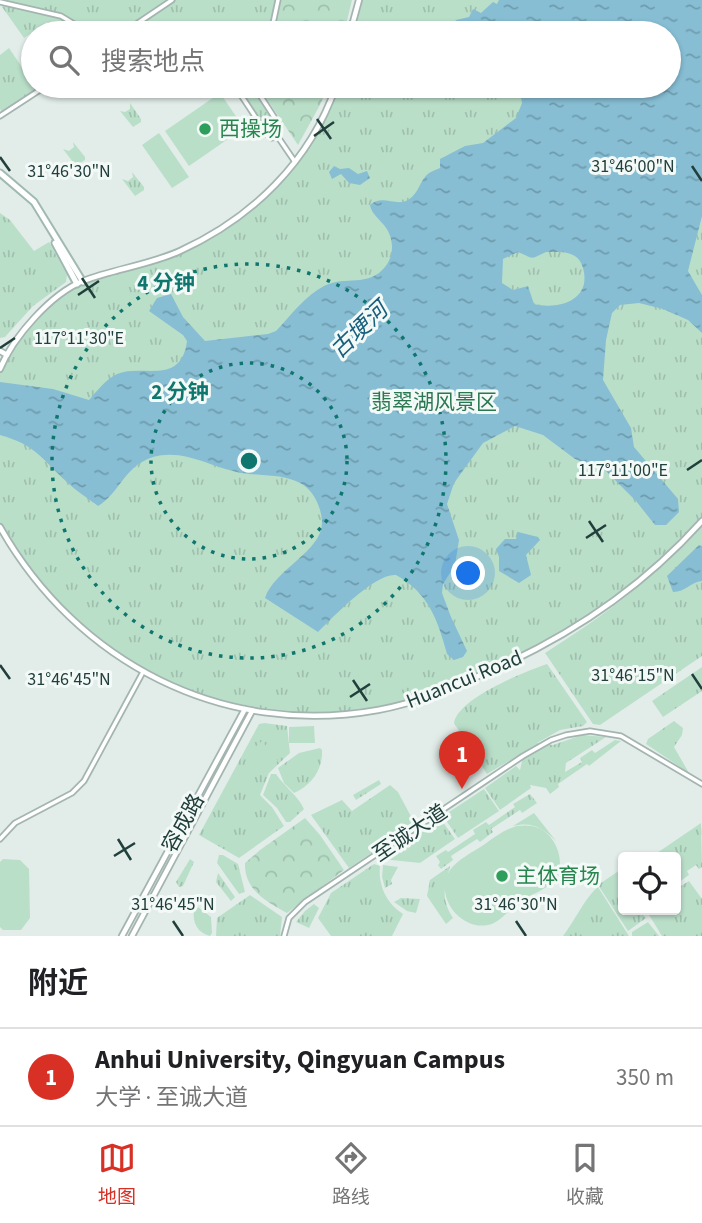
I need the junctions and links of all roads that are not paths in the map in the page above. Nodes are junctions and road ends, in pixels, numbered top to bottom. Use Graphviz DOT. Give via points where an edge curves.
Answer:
graph roads {
  1 [pos="172,0"];
  2 [pos="278,0"];
  3 [pos="359,0"];
  4 [pos="0,2"];
  5 [pos="69,21"];
  6 [pos="141,21"];
  7 [pos="274,21"];
  8 [pos="353,21"];
  9 [pos="28,98"];
  10 [pos="243,98"];
  11 [pos="262,98"];
  12 [pos="331,98"];
  13 [pos="0,116"];
  14 [pos="278,137"];
  15 [pos="296,163"];
  16 [pos="0,175"];
  17 [pos="80,283"];
  18 [pos="0,351"];
  19 [pos="7,355"];
  20 [pos="1,364"];
  21 [pos="702,521"];
  22 [pos="0,527"];
  23 [pos="143,671"];
  24 [pos="245,709"];
  25 [pos="252,711"];
  26 [pos="702,784"];
  27 [pos="0,839"];
  28 [pos="122,936"];
  29 [pos="132,936"];
  30 [pos="284,936"];
  1 -- 6 [label="street"];
  2 -- 7 [label="street"];
  3 -- 8 [label="street"];
  4 -- 5 [label="street"];
  9 -- 13 [label="street"];
  10 -- 14 [label="street" via="268,134"];
  11 -- 14 [label="street" via="280,126"];
  12 -- 15 [label="street"];
  14 -- 15 [label="street"];
  15 -- 17 [label="street" via="238,219 183,250"];
  16 -- 17 [label="main road" via="34,202"];
  17 -- 19 [label="street" via="64,291 31,322"];
  18 -- 19 [label="street"];
  19 -- 20 [label="street"];
  21 -- 25 [label="street, Huancui Road" via="656,568 599,613 537,650 448,689 357,713 293,716"];
  22 -- 23 [label="street, Huancui Road" via="34,580 59,608 92,638"];
  23 -- 24 [label="street, Huancui Road" via="196,695"];
  23 -- 27 [label="street" via="84,781 72,793 15,823"];
  24 -- 25 [label="street, Huancui Road"];
  24 -- 28 [label="street, 容成路"];
  25 -- 29 [label="street, 容成路"];
  26 -- 30 [label="street, 至诚大道" via="621,736 590,731 566,734 498,773 305,902 289,918"];
}
